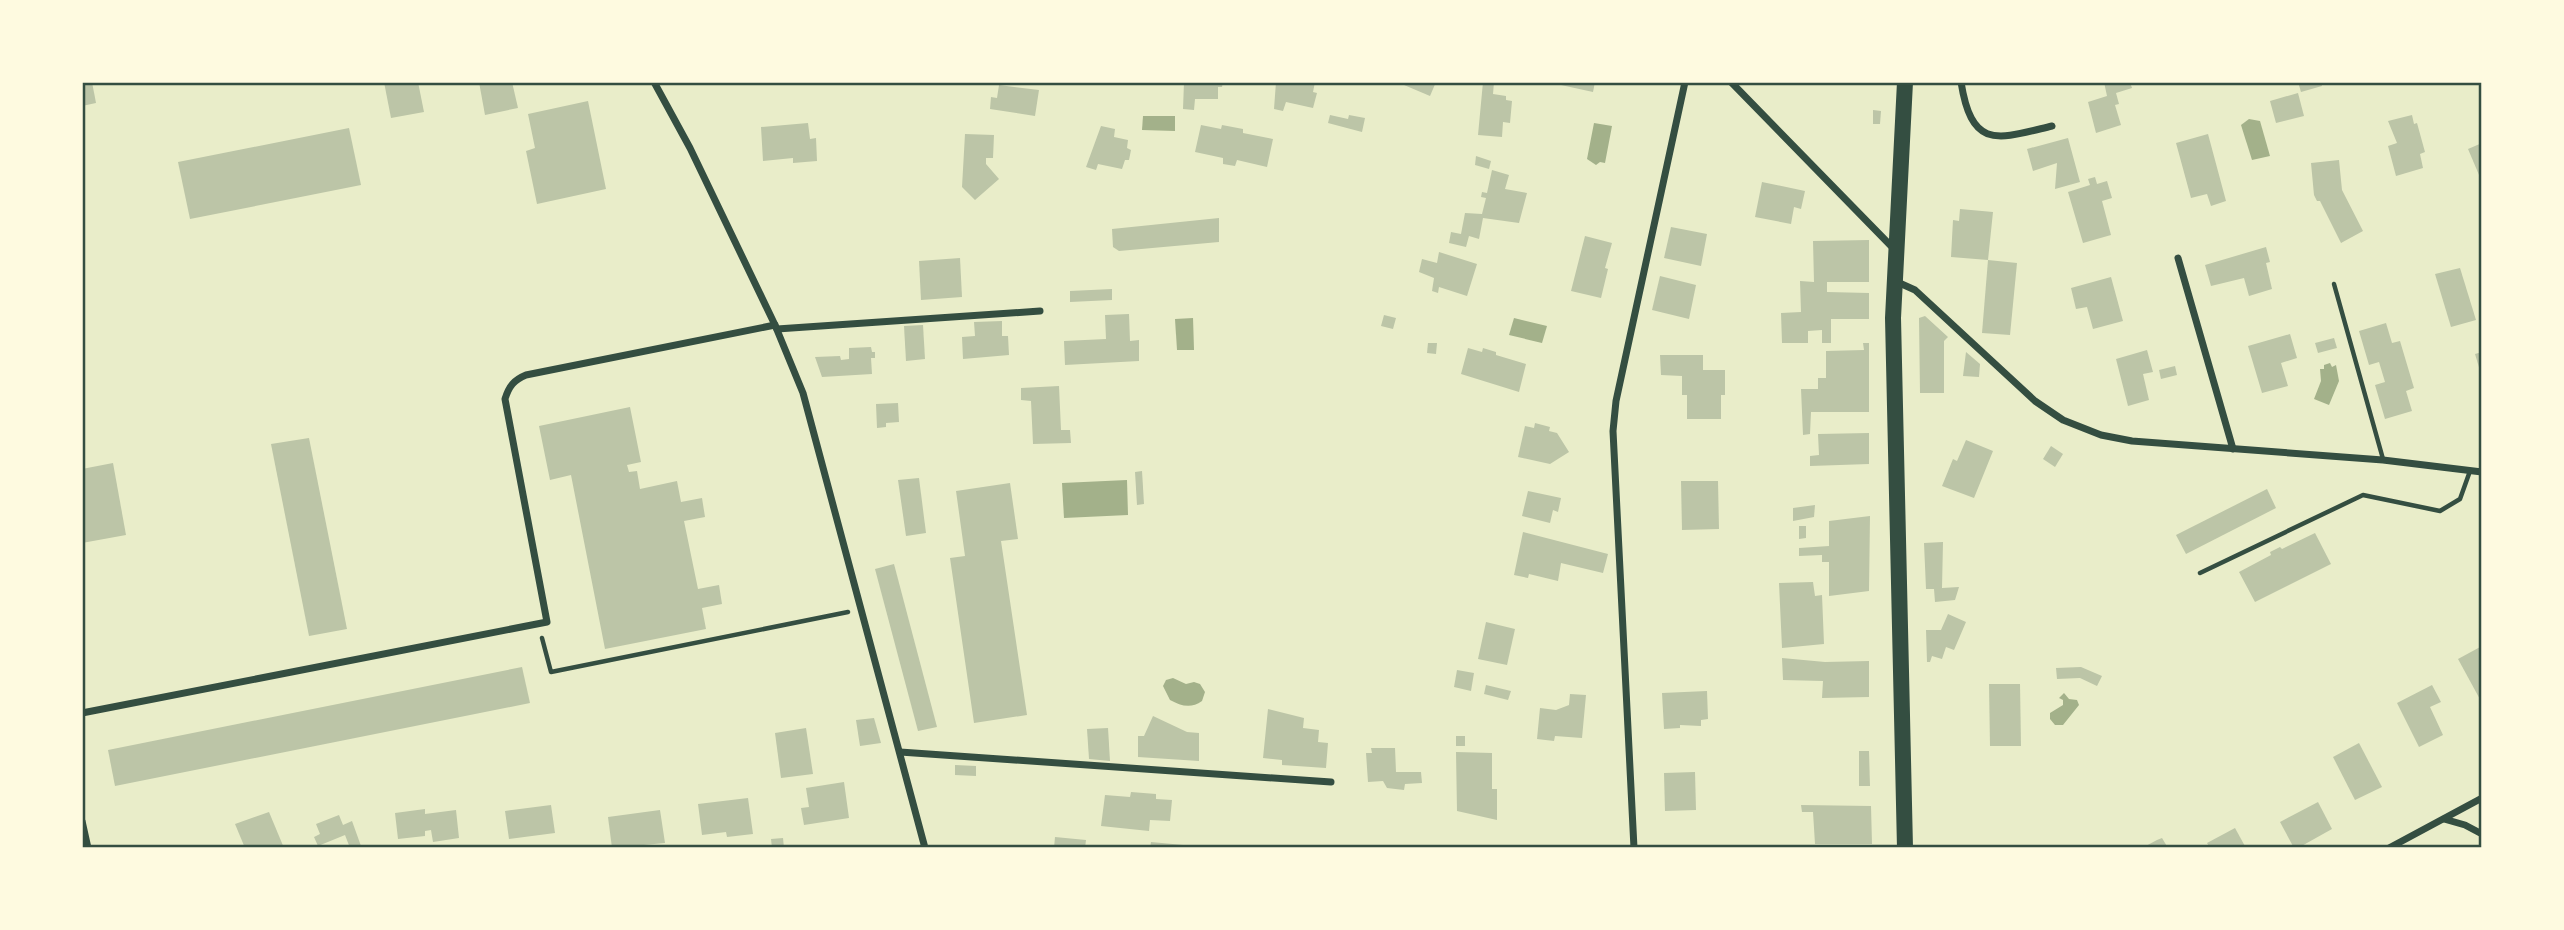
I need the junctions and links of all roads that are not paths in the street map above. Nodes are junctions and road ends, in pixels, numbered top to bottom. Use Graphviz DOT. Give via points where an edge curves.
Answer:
graph roads {
  1 [pos="654,82"];
  2 [pos="1685,82"];
  3 [pos="1731,82"];
  4 [pos="1905,82"];
  5 [pos="1961,82"];
  6 [pos="2052,126"];
  7 [pos="1896,251"];
  8 [pos="2178,258"];
  9 [pos="1894,281"];
  10 [pos="2334,284"];
  11 [pos="1040,311"];
  12 [pos="776,327"];
  13 [pos="2233,449"];
  14 [pos="2383,460"];
  15 [pos="2470,471"];
  16 [pos="2482,472"];
  17 [pos="2200,573"];
  18 [pos="82,713"];
  19 [pos="900,752"];
  20 [pos="1331,782"];
  21 [pos="2482,798"];
  22 [pos="2443,819"];
  23 [pos="82,821"];
  24 [pos="2482,834"];
  25 [pos="88,848"];
  26 [pos="925,848"];
  27 [pos="1634,848"];
  28 [pos="1905,848"];
  29 [pos="2389,848"];
  1 -- 12 [label="street"];
  2 -- 27 [label="street" via="1613,431"];
  3 -- 7 [label="street"];
  4 -- 7 [label="main road"];
  5 -- 6 [label="street" via="1973,123 1985,132 2000,138"];
  7 -- 9 [label="main road"];
  8 -- 13 [label="street"];
  9 -- 13 [label="street" via="1915,290 2035,401 2063,420 2132,441"];
  9 -- 28 [label="main road"];
  10 -- 14 [label="lane"];
  11 -- 12 [label="street"];
  12 -- 18 [label="street" via="526,374 509,386 505,399 547,622"];
  12 -- 19 [label="street" via="816,434"];
  13 -- 14 [label="street"];
  14 -- 15 [label="street"];
  15 -- 16 [label="street"];
  15 -- 17 [label="lane" via="2460,499 2440,511 2363,495"];
  19 -- 20 [label="street"];
  19 -- 26 [label="street"];
  21 -- 22 [label="street"];
  22 -- 24 [label="street"];
  22 -- 29 [label="street"];
  23 -- 25 [label="street"];
}
